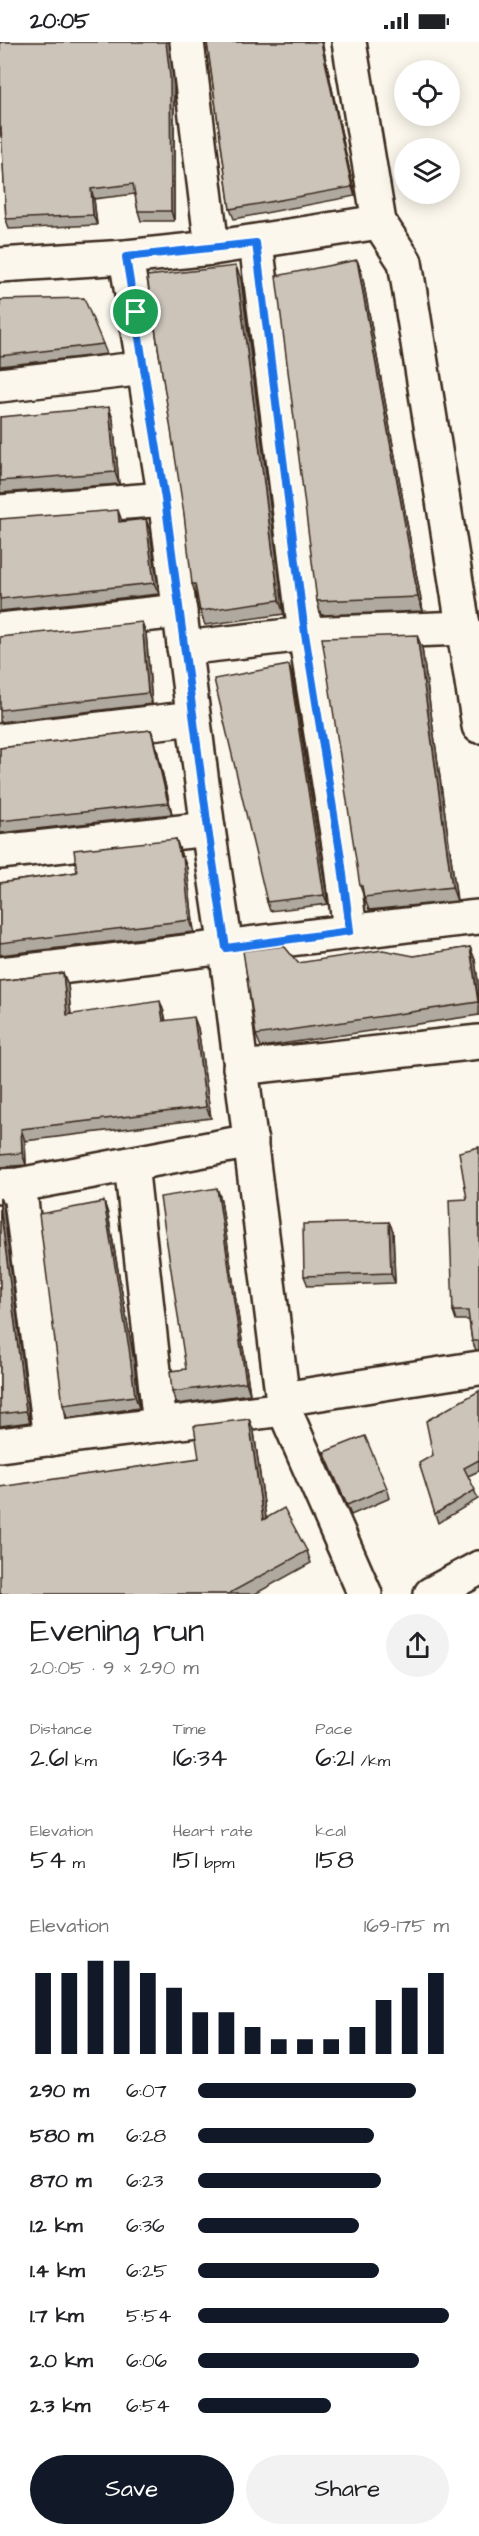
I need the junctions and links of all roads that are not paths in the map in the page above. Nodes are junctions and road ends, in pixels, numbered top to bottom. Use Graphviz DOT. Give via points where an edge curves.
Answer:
graph roads {
  1 [pos="187,42"];
  2 [pos="349,42"];
  3 [pos="380,222"];
  4 [pos="256,243"];
  5 [pos="212,248"];
  6 [pos="126,257"];
  7 [pos="0,265"];
  8 [pos="145,368"];
  9 [pos="0,384"];
  10 [pos="165,499"];
  11 [pos="0,512"];
  12 [pos="180,611"];
  13 [pos="464,628"];
  14 [pos="0,630"];
  15 [pos="305,634"];
  16 [pos="184,648"];
  17 [pos="194,718"];
  18 [pos="479,726"];
  19 [pos="0,741"];
  20 [pos="208,829"];
  21 [pos="0,852"];
  22 [pos="479,917"];
  23 [pos="350,931"];
  24 [pos="226,948"];
  25 [pos="0,974"];
  26 [pos="479,1042"];
  27 [pos="240,1068"];
  28 [pos="251,1141"];
  29 [pos="131,1164"];
  30 [pos="10,1185"];
  31 [pos="479,1368"];
  32 [pos="283,1404"];
  33 [pos="159,1425"];
  34 [pos="51,1439"];
  35 [pos="0,1445"];
  36 [pos="479,1568"];
  37 [pos="365,1594"];
  38 [pos="431,1594"];
  1 -- 5 [label="main road"];
  2 -- 3 [label="main road"];
  3 -- 4 [label="main road"];
  3 -- 13 [label="main road" via="405,262"];
  4 -- 5 [label="main road"];
  4 -- 15 [label="main road"];
  5 -- 6 [label="main road"];
  6 -- 7 [label="main road"];
  6 -- 8 [label="main road"];
  8 -- 9 [label="main road"];
  8 -- 10 [label="main road"];
  10 -- 11 [label="main road"];
  10 -- 12 [label="main road"];
  12 -- 14 [label="main road"];
  12 -- 16 [label="main road"];
  13 -- 15 [label="main road"];
  13 -- 18 [label="main road"];
  15 -- 16 [label="main road"];
  15 -- 23 [label="main road"];
  16 -- 17 [label="main road"];
  17 -- 19 [label="main road"];
  17 -- 20 [label="main road"];
  20 -- 21 [label="main road"];
  20 -- 24 [label="main road"];
  22 -- 23 [label="main road"];
  23 -- 24 [label="main road"];
  24 -- 25 [label="main road"];
  24 -- 27 [label="main road"];
  26 -- 27 [label="main road"];
  27 -- 28 [label="main road"];
  28 -- 29 [label="main road"];
  28 -- 32 [label="main road"];
  29 -- 30 [label="main road"];
  29 -- 33 [label="main road"];
  30 -- 34 [label="main road"];
  31 -- 32 [label="main road"];
  32 -- 33 [label="main road"];
  32 -- 37 [label="main road"];
  33 -- 34 [label="main road"];
  34 -- 35 [label="main road"];
  36 -- 38 [label="main road"];
}
